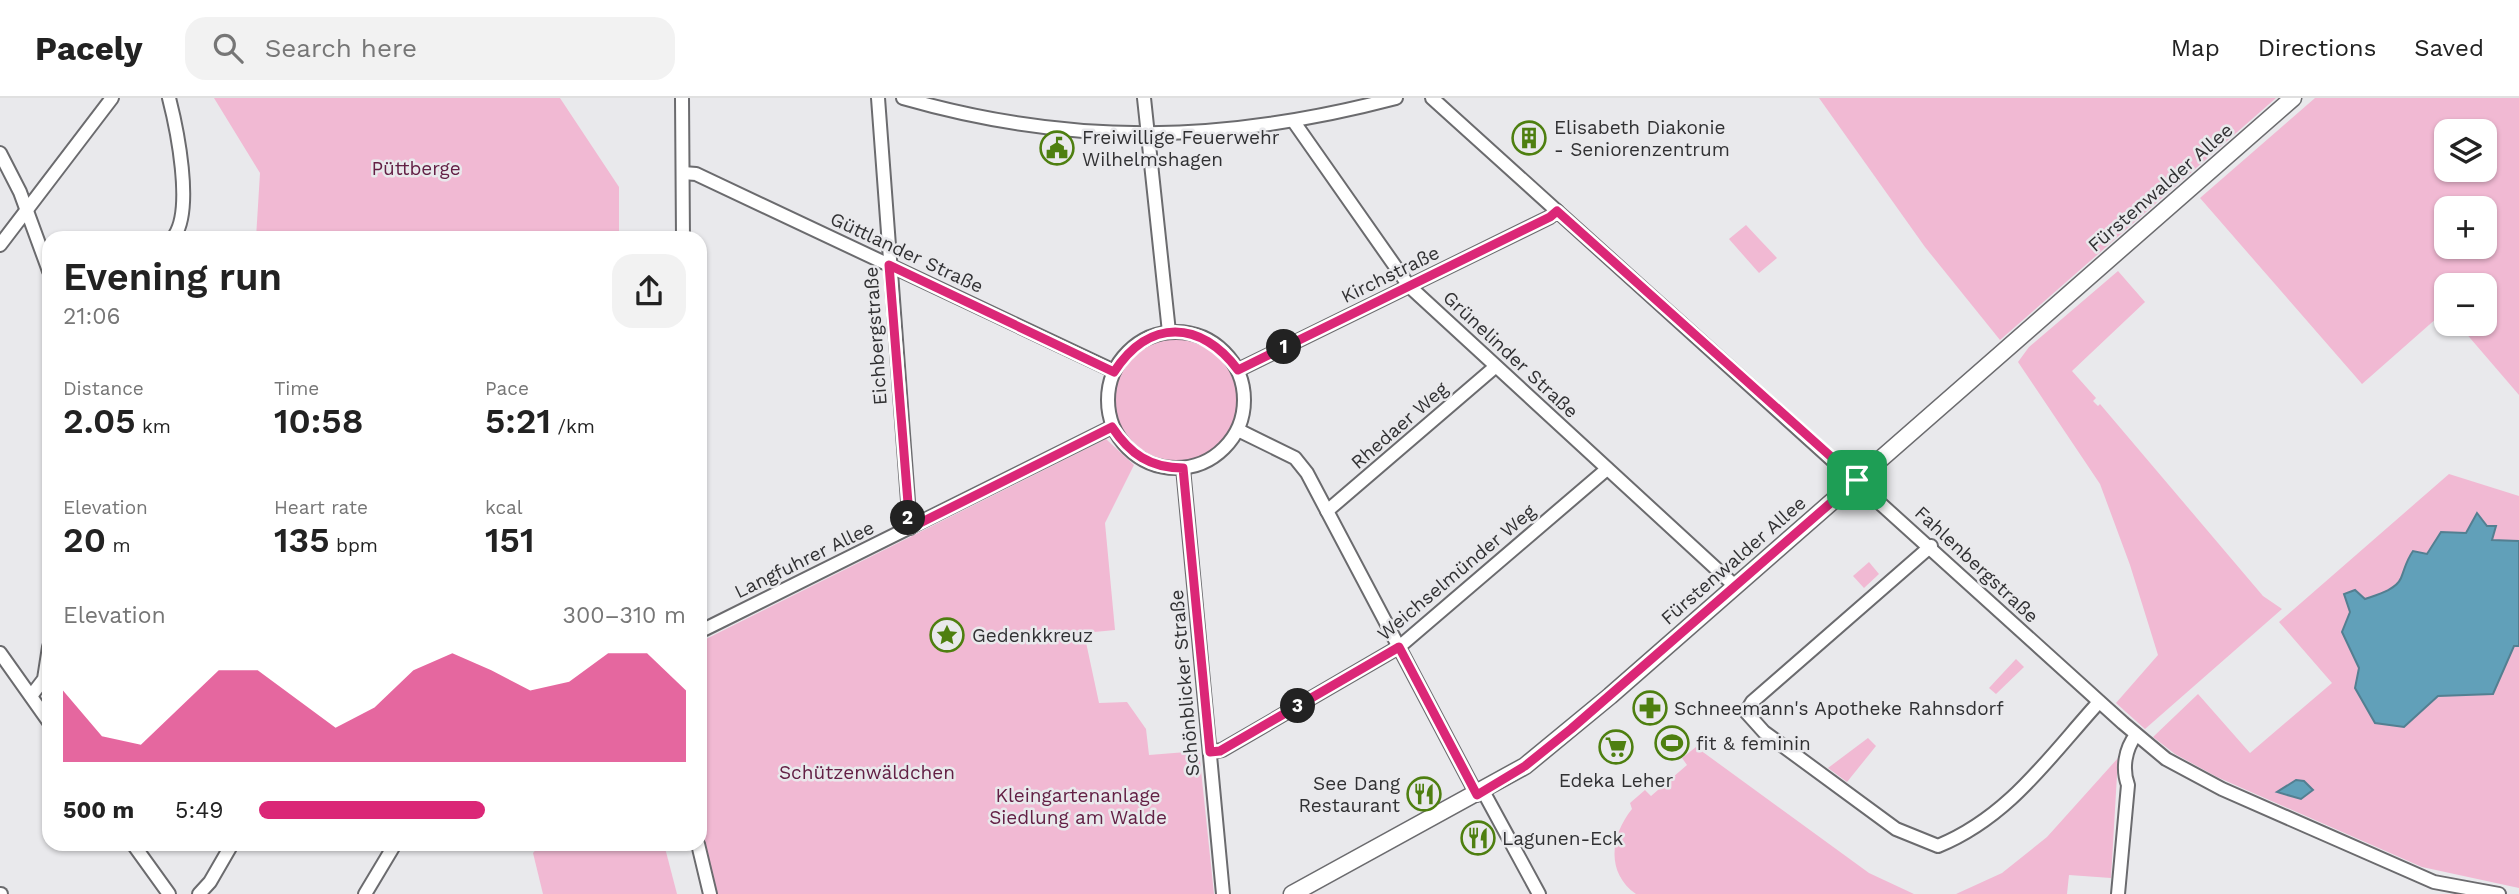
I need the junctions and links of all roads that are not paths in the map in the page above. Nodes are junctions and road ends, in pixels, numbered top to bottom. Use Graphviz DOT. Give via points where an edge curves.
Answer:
graph roads {
  1 [pos="112,98"];
  2 [pos="169,98"];
  3 [pos="681,98"];
  4 [pos="878,98"];
  5 [pos="903,98"];
  6 [pos="1144,98"];
  7 [pos="1396,98"];
  8 [pos="1432,98"];
  9 [pos="2293,98"];
  10 [pos="1294,122"];
  11 [pos="1149,135"];
  12 [pos="0,153"];
  13 [pos="683,173"];
  14 [pos="26,211"];
  15 [pos="1557,211"];
  16 [pos="178,231"];
  17 [pos="683,231"];
  18 [pos="0,246"];
  19 [pos="42,253"];
  20 [pos="889,265"];
  21 [pos="1409,286"];
  22 [pos="1169,332"];
  23 [pos="1495,367"];
  24 [pos="1238,370"];
  25 [pos="1114,372"];
  26 [pos="1112,427"];
  27 [pos="1238,430"];
  28 [pos="1183,468"];
  29 [pos="1607,469"];
  30 [pos="1857,480"];
  31 [pos="1327,511"];
  32 [pos="910,528"];
  33 [pos="1931,546"];
  34 [pos="1735,586"];
  35 [pos="707,628"];
  36 [pos="1399,647"];
  37 [pos="0,653"];
  38 [pos="42,682"];
  39 [pos="31,696"];
  40 [pos="2099,702"];
  41 [pos="42,712"];
  42 [pos="2136,735"];
  43 [pos="1210,752"];
  44 [pos="1480,793"];
  45 [pos="138,851"];
  46 [pos="228,851"];
  47 [pos="391,851"];
  48 [pos="700,851"];
  49 [pos="2457,891"];
  50 [pos="170,894"];
  51 [pos="199,894"];
  52 [pos="365,894"];
  53 [pos="710,894"];
  54 [pos="1223,894"];
  55 [pos="1292,894"];
  56 [pos="1539,894"];
  57 [pos="2118,894"];
  58 [pos="2500,894"];
  1 -- 14 [label="street"];
  2 -- 16 [label="street" via="181,165"];
  3 -- 13 [label="street"];
  4 -- 20 [label="street, Eichbergstraße"];
  5 -- 11 [label="street" via="1006,122"];
  6 -- 11 [label="street"];
  7 -- 10 [label="street"];
  8 -- 15 [label="street, Fahlenbergstraße"];
  9 -- 30 [label="main road, Fürstenwalder Allee"];
  10 -- 11 [label="street"];
  10 -- 21 [label="street, Grünelinder Straße"];
  11 -- 22 [label="street"];
  12 -- 14 [label="street"];
  13 -- 17 [label="street"];
  13 -- 20 [label="street, Güttlander Straße" via="696,174"];
  14 -- 18 [label="street"];
  14 -- 19 [label="street"];
  15 -- 21 [label="street, Kirchstraße"];
  15 -- 30 [label="street, Fahlenbergstraße"];
  20 -- 25 [label="street, Güttlander Straße"];
  20 -- 32 [label="street, Eichbergstraße"];
  21 -- 23 [label="street, Grünelinder Straße"];
  21 -- 24 [label="street, Kirchstraße"];
  22 -- 24 [label="street" via="1199,335 1226,353"];
  22 -- 25 [label="street" via="1153,335 1132,348"];
  23 -- 29 [label="street, Grünelinder Straße"];
  23 -- 31 [label="street, Rhedaer Weg"];
  24 -- 27 [label="street" via="1244,398"];
  25 -- 26 [label="street" via="1108,399"];
  26 -- 28 [label="street" via="1136,456 1167,468"];
  26 -- 32 [label="street, Langfuhrer Allee"];
  27 -- 28 [label="street" via="1212,458"];
  27 -- 31 [label="street" via="1295,458"];
  28 -- 43 [label="street, Schönblicker Straße"];
  29 -- 34 [label="street, Grünelinder Straße"];
  29 -- 36 [label="street, Weichselmünder Weg"];
  30 -- 33 [label="street, Fahlenbergstraße"];
  30 -- 34 [label="main road, Fürstenwalder Allee"];
  31 -- 36 [label="street"];
  32 -- 35 [label="street, Langfuhrer Allee"];
  33 -- 40 [label="street, Fahlenbergstraße"];
  33 -- 40 [label="street" via="1752,702 1746,712 1764,732 1896,829 1938,846 1979,827 2007,804"];
  34 -- 44 [label="main road, Fürstenwalder Allee" via="1571,729 1525,766"];
  36 -- 43 [label="street, Weichselmünder Weg" via="1220,751"];
  36 -- 44 [label="street"];
  37 -- 39 [label="street"];
  38 -- 39 [label="street"];
  39 -- 41 [label="street"];
  40 -- 42 [label="street, Fahlenbergstraße"];
  42 -- 49 [label="street, Fahlenbergstraße" via="2193,776"];
  42 -- 57 [label="street" via="2125,762 2128,785"];
  43 -- 54 [label="street, Schönblicker Straße"];
  44 -- 55 [label="main road, Fürstenwalder Allee"];
  44 -- 56 [label="street"];
  45 -- 50 [label="street"];
  46 -- 51 [label="street"];
  47 -- 52 [label="street"];
  48 -- 53 [label="street"];
  49 -- 58 [label="street, Fahlenbergstraße"];
}
